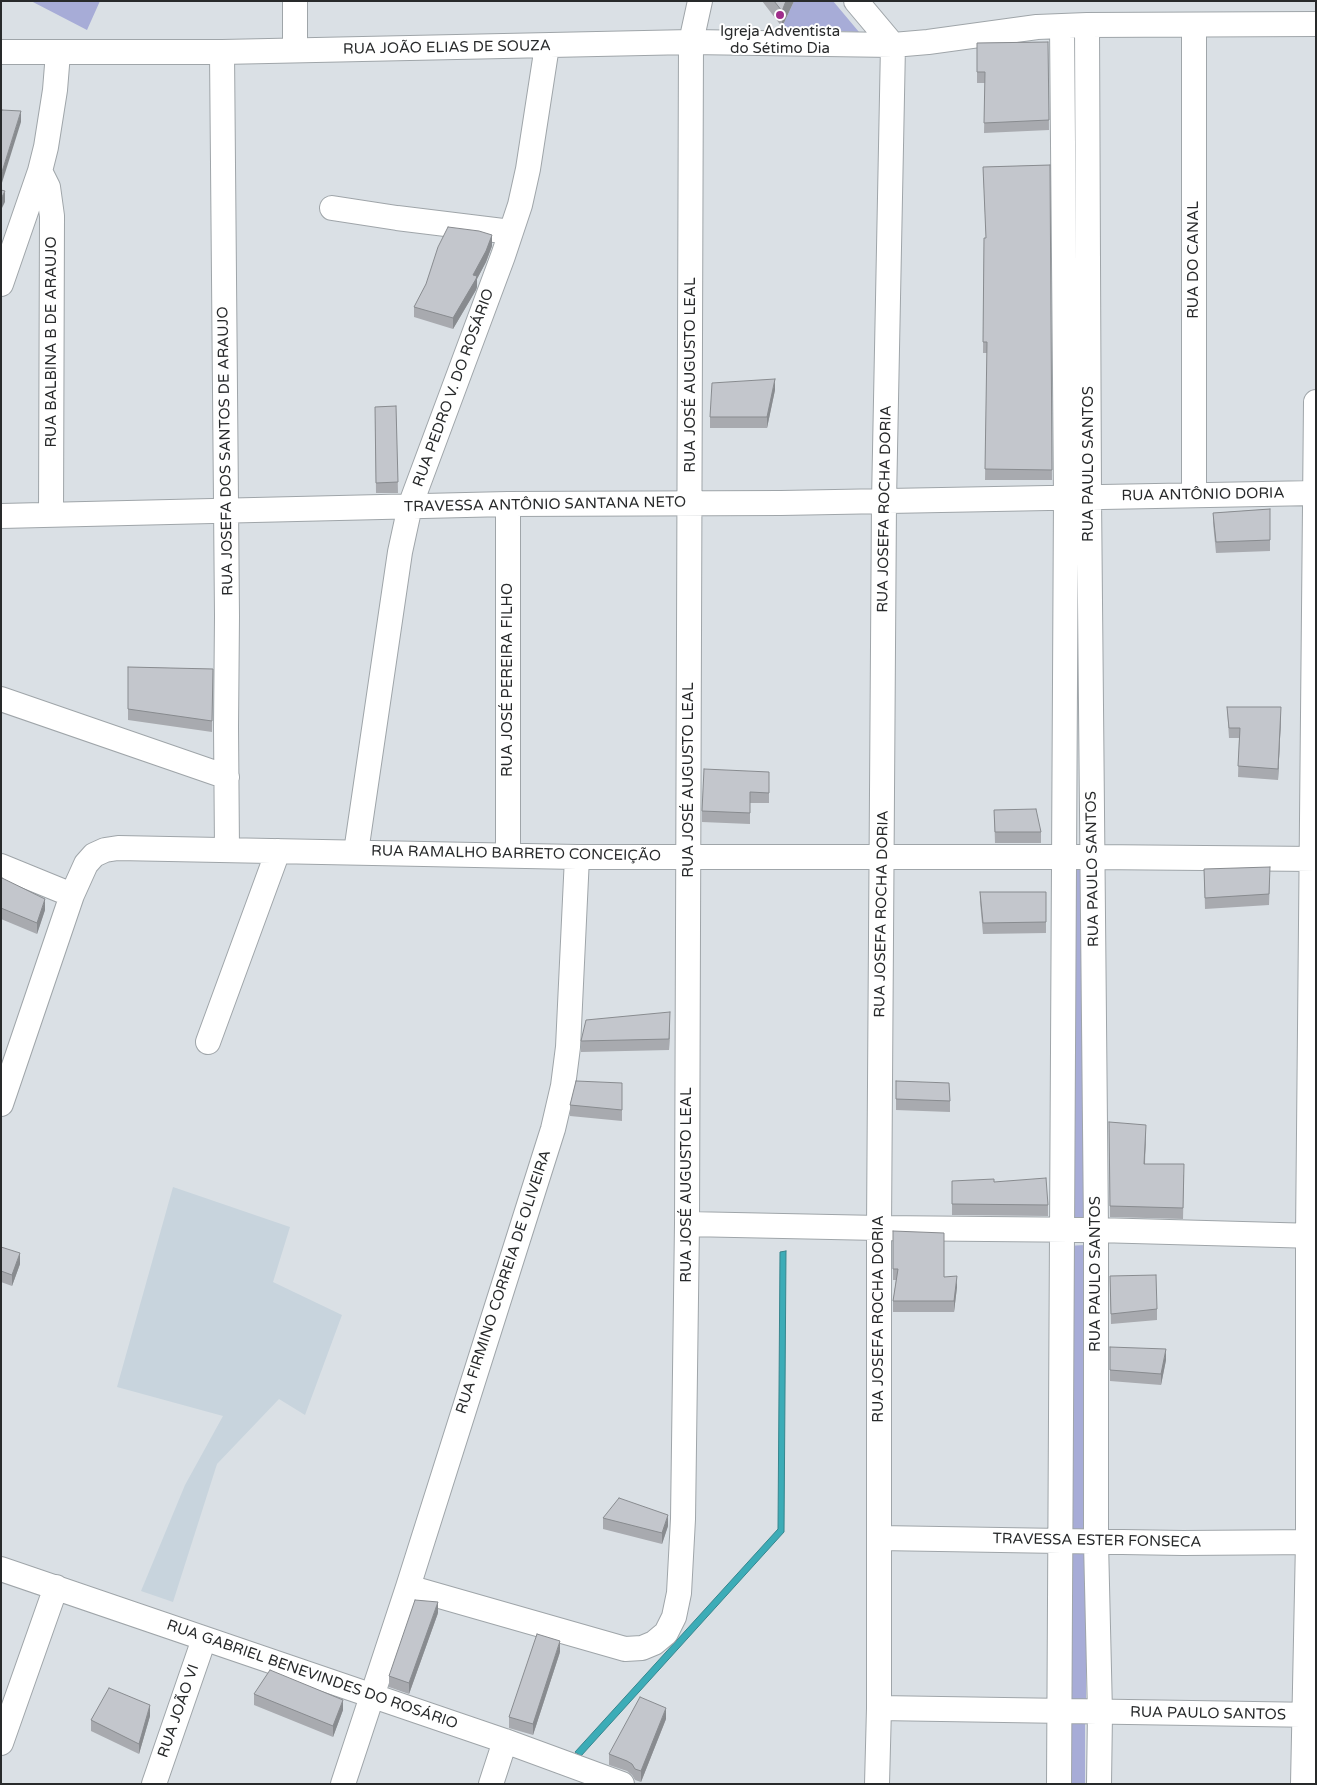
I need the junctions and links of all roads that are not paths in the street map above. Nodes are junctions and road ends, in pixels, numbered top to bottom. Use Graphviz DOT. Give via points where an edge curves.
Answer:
graph roads {
  1 [pos="295,1"];
  2 [pos="700,1"];
  3 [pos="856,1"];
  4 [pos="1316,24"];
  5 [pos="1087,25"];
  6 [pos="1062,26"];
  7 [pos="1194,26"];
  8 [pos="691,42"];
  9 [pos="893,45"];
  10 [pos="547,46"];
  11 [pos="295,50"];
  12 [pos="1,52"];
  13 [pos="222,52"];
  14 [pos="58,54"];
  15 [pos="40,171"];
  16 [pos="332,208"];
  17 [pos="511,232"];
  18 [pos="1,284"];
  19 [pos="1316,402"];
  20 [pos="1315,493"];
  21 [pos="1194,495"];
  22 [pos="1089,497"];
  23 [pos="1066,498"];
  24 [pos="884,501"];
  25 [pos="508,504"];
  26 [pos="691,504"];
  27 [pos="410,506"];
  28 [pos="226,511"];
  29 [pos="51,514"];
  30 [pos="1,516"];
  31 [pos="1,698"];
  32 [pos="227,777"];
  33 [pos="227,850"];
  34 [pos="278,851"];
  35 [pos="356,852"];
  36 [pos="508,855"];
  37 [pos="577,856"];
  38 [pos="1093,856"];
  39 [pos="688,857"];
  40 [pos="883,857"];
  41 [pos="1064,857"];
  42 [pos="1314,859"];
  43 [pos="1,866"];
  44 [pos="72,895"];
  45 [pos="208,1042"];
  46 [pos="1,1104"];
  47 [pos="687,1224"];
  48 [pos="879,1228"];
  49 [pos="1061,1230"];
  50 [pos="1096,1230"];
  51 [pos="1312,1236"];
  52 [pos="879,1538"];
  53 [pos="1060,1540"];
  54 [pos="1096,1542"];
  55 [pos="1312,1542"];
  56 [pos="1,1569"];
  57 [pos="56,1587"];
  58 [pos="408,1587"];
  59 [pos="204,1639"];
  60 [pos="372,1696"];
  61 [pos="879,1708"];
  62 [pos="1058,1712"];
  63 [pos="1100,1713"];
  64 [pos="1309,1715"];
  65 [pos="505,1741"];
  66 [pos="1,1743"];
  67 [pos="154,1784"];
  68 [pos="343,1784"];
  69 [pos="491,1784"];
  70 [pos="622,1784"];
  71 [pos="877,1784"];
  72 [pos="1059,1784"];
  73 [pos="1099,1784"];
  74 [pos="1303,1784"];
  1 -- 11 [label="street"];
  2 -- 8 [label="street, RUA JOSÉ AUGUSTO LEAL"];
  3 -- 9 [label="street"];
  4 -- 7 [label="street, RUA JOÃO ELIAS DE SOUZA"];
  5 -- 6 [label="street, RUA JOÃO ELIAS DE SOUZA"];
  5 -- 7 [label="street, RUA JOÃO ELIAS DE SOUZA"];
  5 -- 22 [label="street, RUA PAULO SANTOS"];
  6 -- 9 [label="street, RUA JOÃO ELIAS DE SOUZA"];
  6 -- 23 [label="street, RUA PAULO SANTOS"];
  7 -- 21 [label="street, RUA DO CANAL"];
  8 -- 9 [label="street, RUA JOÃO ELIAS DE SOUZA"];
  8 -- 10 [label="street, RUA JOÃO ELIAS DE SOUZA"];
  8 -- 26 [label="street, RUA JOSÉ AUGUSTO LEAL"];
  9 -- 24 [label="street, RUA JOSEFA ROCHA DORIA"];
  10 -- 11 [label="street, RUA JOÃO ELIAS DE SOUZA"];
  10 -- 17 [label="street, RUA PEDRO V. DO ROSÁRIO" via="528,169"];
  11 -- 13 [label="street, RUA JOÃO ELIAS DE SOUZA"];
  12 -- 14 [label="street, RUA JOÃO ELIAS DE SOUZA"];
  13 -- 14 [label="street, RUA JOÃO ELIAS DE SOUZA"];
  13 -- 28 [label="street, RUA JOSEFA DOS SANTOS DE ARAUJO"];
  14 -- 15 [label="street" via="51,121"];
  15 -- 18 [label="street"];
  15 -- 29 [label="street, RUA BALBINA B DE ARAUJO" via="48,187 52,216"];
  16 -- 17 [label="street"];
  17 -- 27 [label="street, RUA PEDRO V. DO ROSÁRIO"];
  19 -- 20 [label="street"];
  20 -- 21 [label="street, RUA ANTÔNIO DORIA"];
  20 -- 42 [label="street"];
  21 -- 22 [label="street, RUA ANTÔNIO DORIA"];
  22 -- 23 [label="street, TRAVESSA ANTÔNIO SANTANA NETO"];
  22 -- 38 [label="street, RUA PAULO SANTOS"];
  23 -- 24 [label="street, TRAVESSA ANTÔNIO SANTANA NETO"];
  23 -- 41 [label="street, RUA PAULO SANTOS"];
  24 -- 26 [label="street, TRAVESSA ANTÔNIO SANTANA NETO"];
  24 -- 40 [label="street, RUA JOSEFA ROCHA DORIA"];
  25 -- 26 [label="street, TRAVESSA ANTÔNIO SANTANA NETO"];
  25 -- 27 [label="street, TRAVESSA ANTÔNIO SANTANA NETO"];
  25 -- 36 [label="street, RUA JOSÉ PEREIRA FILHO"];
  26 -- 39 [label="street, RUA JOSÉ AUGUSTO LEAL"];
  27 -- 28 [label="street, TRAVESSA ANTÔNIO SANTANA NETO"];
  27 -- 35 [label="street, RUA PEDRO V. DO ROSÁRIO" via="400,552"];
  28 -- 29 [label="street, TRAVESSA ANTÔNIO SANTANA NETO"];
  28 -- 32 [label="street, RUA JOSEFA DOS SANTOS DE ARAUJO"];
  29 -- 30 [label="street, TRAVESSA ANTÔNIO SANTANA NETO"];
  31 -- 32 [label="street"];
  32 -- 33 [label="street, RUA JOSEFA DOS SANTOS DE ARAUJO"];
  33 -- 34 [label="street, RUA RAMALHO BARRETO CONCEIÇÃO"];
  33 -- 44 [label="street, RUA RAMALHO BARRETO CONCEIÇÃO" via="105,850 86,864"];
  34 -- 35 [label="street, RUA RAMALHO BARRETO CONCEIÇÃO"];
  34 -- 45 [label="street"];
  35 -- 36 [label="street, RUA RAMALHO BARRETO CONCEIÇÃO"];
  36 -- 37 [label="street, RUA RAMALHO BARRETO CONCEIÇÃO"];
  37 -- 39 [label="street, RUA RAMALHO BARRETO CONCEIÇÃO"];
  37 -- 58 [label="street, RUA FIRMINO CORREIA DE OLIVEIRA" via="568,1047 563,1086 553,1129"];
  38 -- 41 [label="street, RUA RAMALHO BARRETO CONCEIÇÃO"];
  38 -- 42 [label="street, RUA RAMALHO BARRETO CONCEIÇÃO"];
  38 -- 50 [label="street, RUA PAULO SANTOS"];
  39 -- 40 [label="street, RUA RAMALHO BARRETO CONCEIÇÃO"];
  39 -- 47 [label="street, RUA JOSÉ AUGUSTO LEAL"];
  40 -- 41 [label="street, RUA RAMALHO BARRETO CONCEIÇÃO"];
  40 -- 48 [label="street, RUA JOSEFA ROCHA DORIA"];
  41 -- 49 [label="street, RUA PAULO SANTOS"];
  42 -- 51 [label="street"];
  43 -- 44 [label="street"];
  44 -- 46 [label="street, RUA RAMALHO BARRETO CONCEIÇÃO"];
  47 -- 48 [label="street"];
  47 -- 58 [label="street, RUA JOSÉ AUGUSTO LEAL" via="684,1519 679,1593 674,1617 666,1633 642,1648 625,1649"];
  48 -- 49 [label="street"];
  48 -- 52 [label="street, RUA JOSEFA ROCHA DORIA"];
  49 -- 50 [label="street"];
  49 -- 53 [label="street, RUA PAULO SANTOS"];
  50 -- 51 [label="street"];
  50 -- 54 [label="street, RUA PAULO SANTOS"];
  51 -- 55 [label="street"];
  52 -- 53 [label="street, TRAVESSA ESTER FONSECA"];
  52 -- 61 [label="street, RUA JOSEFA ROCHA DORIA"];
  53 -- 54 [label="street, TRAVESSA ESTER FONSECA"];
  53 -- 62 [label="street, RUA PAULO SANTOS"];
  54 -- 55 [label="street, TRAVESSA ESTER FONSECA"];
  54 -- 63 [label="street, RUA PAULO SANTOS"];
  55 -- 64 [label="street"];
  56 -- 57 [label="street, RUA GABRIEL BENEVINDES DO ROSÁRIO"];
  57 -- 59 [label="street, RUA GABRIEL BENEVINDES DO ROSÁRIO"];
  57 -- 66 [label="street"];
  58 -- 60 [label="street, RUA FIRMINO CORREIA DE OLIVEIRA"];
  59 -- 60 [label="street, RUA GABRIEL BENEVINDES DO ROSÁRIO"];
  59 -- 67 [label="street, RUA JOÃO VI"];
  60 -- 65 [label="street, RUA GABRIEL BENEVINDES DO ROSÁRIO"];
  60 -- 68 [label="street, RUA FIRMINO CORREIA DE OLIVEIRA"];
  61 -- 62 [label="street, RUA PAULO SANTOS"];
  61 -- 71 [label="street, RUA JOSEFA ROCHA DORIA"];
  62 -- 63 [label="street, RUA PAULO SANTOS"];
  62 -- 72 [label="street, RUA PAULO SANTOS"];
  63 -- 64 [label="street, RUA PAULO SANTOS"];
  63 -- 73 [label="street, RUA PAULO SANTOS"];
  64 -- 74 [label="street"];
  65 -- 69 [label="street"];
  65 -- 70 [label="street, RUA GABRIEL BENEVINDES DO ROSÁRIO"];
}
